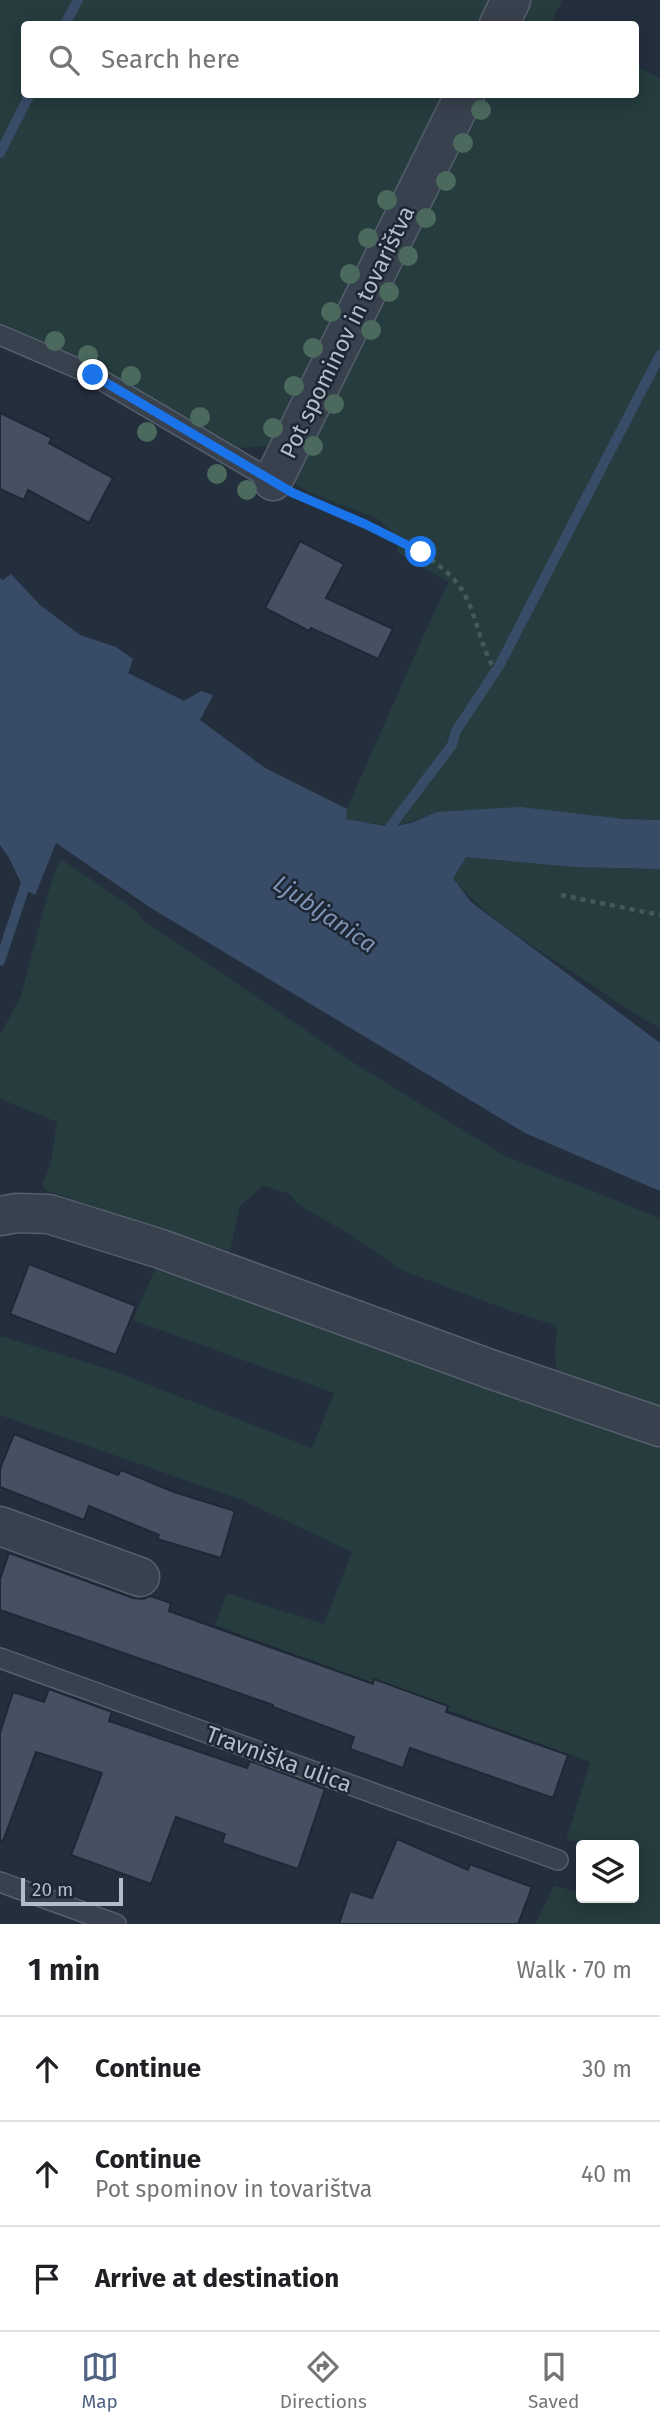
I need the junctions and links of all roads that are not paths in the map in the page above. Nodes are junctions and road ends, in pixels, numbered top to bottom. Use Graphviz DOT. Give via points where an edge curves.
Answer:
graph roads {
  1 [pos="512,0"];
  2 [pos="501,21"];
  3 [pos="463,98"];
  4 [pos="0,335"];
  5 [pos="273,481"];
  6 [pos="0,1216"];
  7 [pos="660,1427"];
  8 [pos="0,1526"];
  9 [pos="140,1577"];
  10 [pos="0,1658"];
  11 [pos="558,1860"];
  12 [pos="0,1882"];
  13 [pos="116,1924"];
  1 -- 2 [label="street"];
  3 -- 5 [label="street, Pot spominov in tovarištva"];
  4 -- 5 [label="lane, Pot spominov in tovarištva" via="93,375"];
  6 -- 7 [label="street" via="49,1214 161,1249"];
  8 -- 9 [label="street"];
  10 -- 11 [label="lane, Travniška ulica"];
  12 -- 13 [label="lane"];
}
